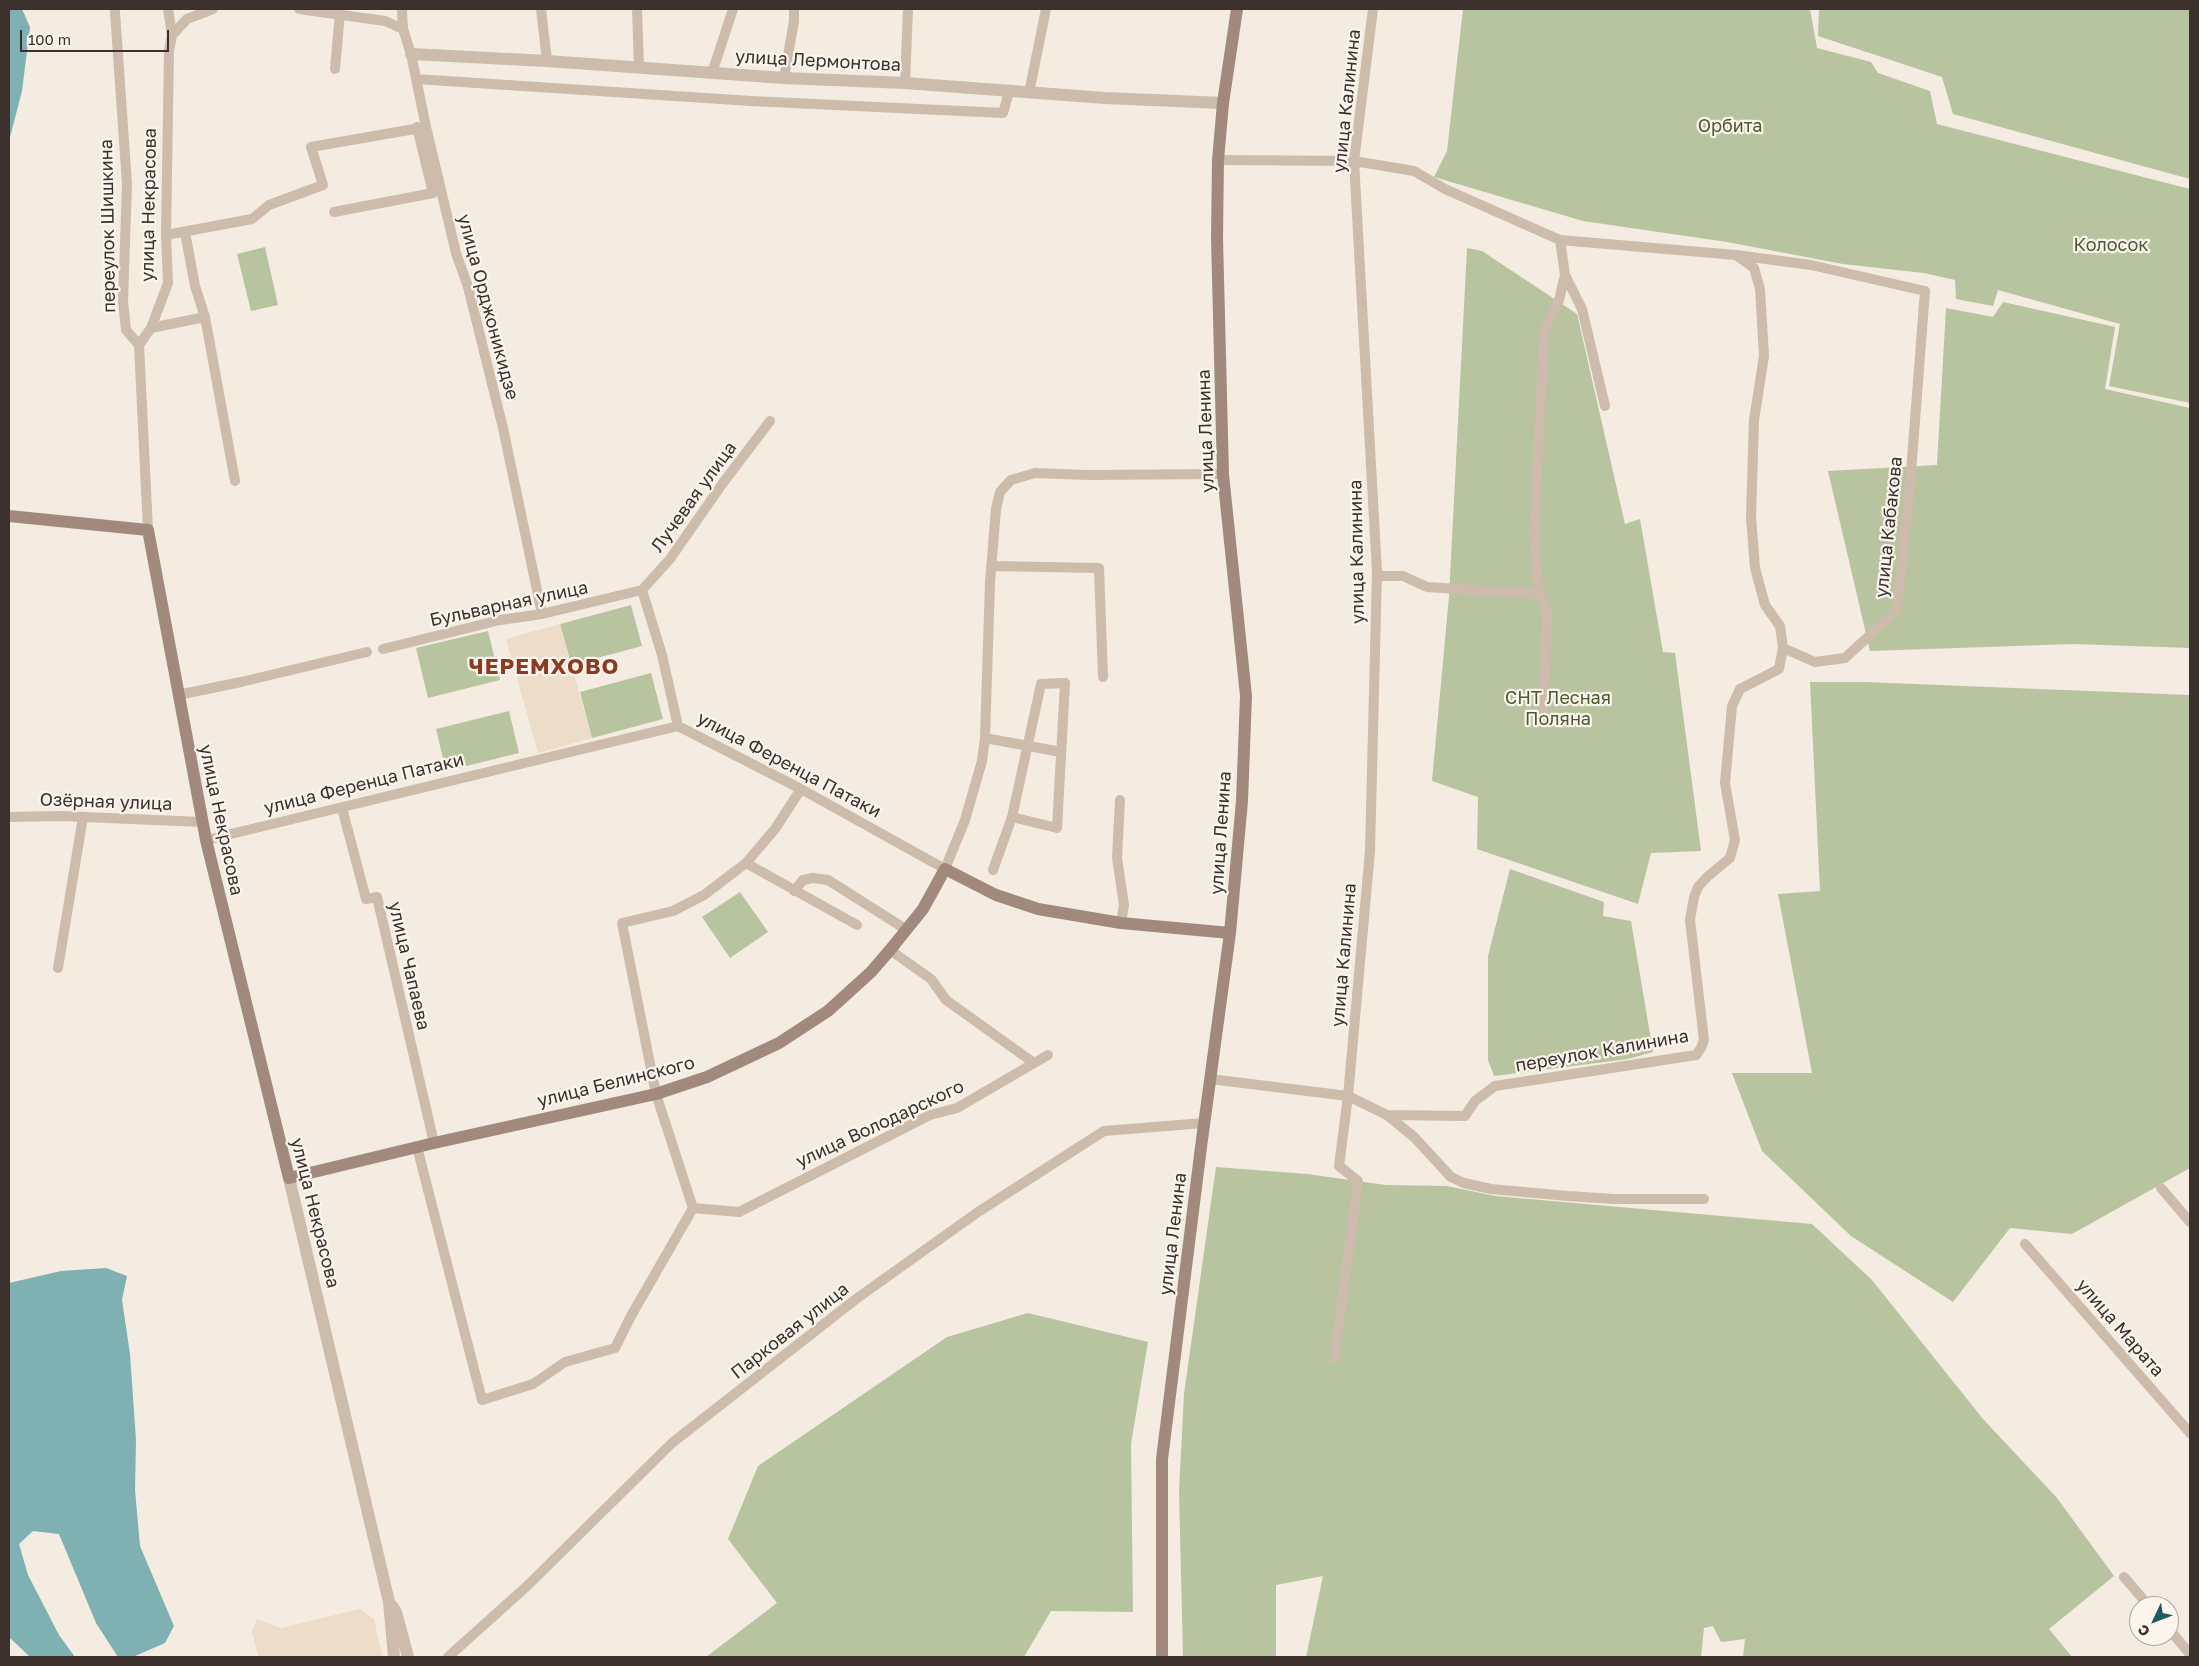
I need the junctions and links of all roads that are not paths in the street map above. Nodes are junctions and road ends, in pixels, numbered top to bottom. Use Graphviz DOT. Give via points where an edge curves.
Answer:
graph roads {
  1 [pos="168,9"];
  2 [pos="210,9"];
  3 [pos="299,9"];
  4 [pos="402,9"];
  5 [pos="541,9"];
  6 [pos="637,9"];
  7 [pos="733,9"];
  8 [pos="794,9"];
  9 [pos="908,9"];
  10 [pos="1046,9"];
  11 [pos="1237,9"];
  12 [pos="1373,9"];
  13 [pos="115,12"];
  14 [pos="340,13"];
  15 [pos="403,29"];
  16 [pos="172,35"];
  17 [pos="411,54"];
  18 [pos="547,60"];
  19 [pos="639,67"];
  20 [pos="335,69"];
  21 [pos="712,73"];
  22 [pos="784,78"];
  23 [pos="416,80"];
  24 [pos="905,83"];
  25 [pos="1009,92"];
  26 [pos="1029,93"];
  27 [pos="1223,103"];
  28 [pos="421,127"];
  29 [pos="1218,160"];
  30 [pos="1354,161"];
  31 [pos="334,212"];
  32 [pos="186,232"];
  33 [pos="166,235"];
  34 [pos="1560,240"];
  35 [pos="1736,255"];
  36 [pos="1565,275"];
  37 [pos="205,317"];
  38 [pos="151,328"];
  39 [pos="140,345"];
  40 [pos="1606,406"];
  41 [pos="770,421"];
  42 [pos="1223,474"];
  43 [pos="235,481"];
  44 [pos="9,516"];
  45 [pos="148,530"];
  46 [pos="991,566"];
  47 [pos="1377,576"];
  48 [pos="642,590"];
  49 [pos="1539,594"];
  50 [pos="542,614"];
  51 [pos="1783,648"];
  52 [pos="383,649"];
  53 [pos="367,652"];
  54 [pos="1103,677"];
  55 [pos="178,695"];
  56 [pos="1544,708"];
  57 [pos="678,726"];
  58 [pos="986,738"];
  59 [pos="1027,747"];
  60 [pos="1061,752"];
  61 [pos="801,789"];
  62 [pos="1120,800"];
  63 [pos="342,808"];
  64 [pos="1012,816"];
  65 [pos="9,817"];
  66 [pos="83,817"];
  67 [pos="202,822"];
  68 [pos="206,840"];
  69 [pos="746,863"];
  70 [pos="945,869"];
  71 [pos="993,870"];
  72 [pos="794,891"];
  73 [pos="1121,923"];
  74 [pos="857,925"];
  75 [pos="906,930"];
  76 [pos="1230,934"];
  77 [pos="890,950"];
  78 [pos="58,968"];
  79 [pos="1048,1055"];
  80 [pos="1034,1063"];
  81 [pos="1210,1079"];
  82 [pos="656,1094"];
  83 [pos="1348,1096"];
  84 [pos="1387,1115"];
  85 [pos="1204,1123"];
  86 [pos="434,1143"];
  87 [pos="417,1147"];
  88 [pos="289,1178"];
  89 [pos="2161,1188"];
  90 [pos="1704,1199"];
  91 [pos="693,1208"];
  92 [pos="2190,1222"];
  93 [pos="2025,1244"];
  94 [pos="1334,1359"];
  95 [pos="2190,1433"];
  96 [pos="2124,1577"];
  97 [pos="2140,1596"];
  98 [pos="389,1602"];
  99 [pos="2179,1641"];
  100 [pos="2190,1654"];
  101 [pos="394,1657"];
  102 [pos="408,1657"];
  103 [pos="448,1657"];
  104 [pos="1162,1657"];
  1 -- 16 [label="street, улица Некрасова"];
  2 -- 16 [label="street" via="187,19"];
  3 -- 14 [label="street"];
  4 -- 15 [label="street, улица Орджоникидзе"];
  5 -- 18 [label="street"];
  6 -- 19 [label="street"];
  7 -- 21 [label="street"];
  8 -- 22 [label="street"];
  9 -- 24 [label="street"];
  10 -- 26 [label="street"];
  11 -- 27 [label="main road, улица Ленина"];
  12 -- 30 [label="street, улица Калинина"];
  13 -- 39 [label="street, переулок Шишкина" via="127,184 123,301 126,330"];
  14 -- 15 [label="street" via="385,21"];
  14 -- 20 [label="street"];
  15 -- 17 [label="street, улица Орджоникидзе"];
  16 -- 33 [label="street, улица Некрасова" via="169,51"];
  17 -- 18 [label="street, улица Лермонтова"];
  17 -- 23 [label="street, улица Орджоникидзе"];
  18 -- 19 [label="street, улица Лермонтова"];
  19 -- 21 [label="street, улица Лермонтова"];
  21 -- 22 [label="street, улица Лермонтова"];
  22 -- 24 [label="street, улица Лермонтова"];
  23 -- 25 [label="street" via="1003,113"];
  23 -- 28 [label="street, улица Орджоникидзе"];
  24 -- 25 [label="street, улица Лермонтова"];
  25 -- 26 [label="street, улица Лермонтова"];
  26 -- 27 [label="street, улица Лермонтова"];
  27 -- 29 [label="main road, улица Ленина"];
  28 -- 31 [label="street" via="433,193"];
  28 -- 32 [label="street" via="311,147 324,185 269,205 252,220"];
  28 -- 50 [label="street, улица Орджоникидзе" via="468,287 503,428"];
  29 -- 30 [label="street"];
  29 -- 42 [label="main road, улица Ленина"];
  30 -- 34 [label="street" via="1414,171 1445,189"];
  30 -- 47 [label="street, улица Калинина"];
  32 -- 33 [label="street"];
  32 -- 37 [label="street" via="195,286"];
  33 -- 38 [label="street, улица Некрасова" via="168,284"];
  34 -- 35 [label="street"];
  34 -- 36 [label="street"];
  35 -- 51 [label="street" via="1754,268 1760,289 1764,356 1754,420 1751,517 1755,568 1765,605 1780,626"];
  35 -- 51 [label="street, улица Кабакова" via="1811,265 1925,291 1897,610 1845,658 1815,662"];
  36 -- 40 [label="street" via="1582,309"];
  36 -- 49 [label="street" via="1560,300 1544,331 1534,535"];
  37 -- 38 [label="street"];
  37 -- 43 [label="street"];
  38 -- 39 [label="street, улица Некрасова"];
  39 -- 45 [label="street, улица Некрасова"];
  41 -- 48 [label="street, Лучевая улица" via="670,559"];
  42 -- 46 [label="street, улица Белинского" via="1036,473 1011,480 1000,492 996,509"];
  42 -- 76 [label="main road, улица Ленина" via="1246,696 1238,855"];
  44 -- 45 [label="main road"];
  45 -- 55 [label="main road, улица Некрасова"];
  46 -- 54 [label="street" via="1100,568"];
  46 -- 58 [label="street, улица Белинского"];
  47 -- 49 [label="street" via="1403,576 1427,587"];
  47 -- 83 [label="street, улица Калинина" via="1370,851"];
  48 -- 50 [label="street, Бульварная улица"];
  48 -- 57 [label="street" via="662,655"];
  49 -- 56 [label="street" via="1547,611"];
  50 -- 52 [label="street, Бульварная улица" via="500,620"];
  51 -- 84 [label="street, переулок Калинина" via="1779,669 1740,689 1732,706 1725,783 1735,840 1730,858 1698,887 1690,920 1704,1040 1696,1054 1495,1086 1475,1102 1465,1116"];
  53 -- 55 [label="street"];
  55 -- 67 [label="main road, улица Некрасова"];
  57 -- 61 [label="street, улица Ференца Патаки"];
  57 -- 63 [label="street, улица Ференца Патаки"];
  58 -- 59 [label="street"];
  58 -- 70 [label="street, улица Белинского" via="965,820"];
  59 -- 60 [label="street"];
  59 -- 60 [label="street" via="1041,684 1065,683"];
  59 -- 64 [label="street"];
  60 -- 64 [label="street" via="1057,828"];
  61 -- 69 [label="street" via="775,829"];
  61 -- 70 [label="street, улица Ференца Патаки"];
  62 -- 73 [label="street" via="1116,858 1124,905"];
  63 -- 68 [label="street, улица Ференца Патаки"];
  63 -- 86 [label="street, улица Чапаева" via="366,899 377,897"];
  64 -- 71 [label="street"];
  65 -- 66 [label="street, Озёрная улица"];
  66 -- 67 [label="street, Озёрная улица"];
  66 -- 78 [label="street"];
  67 -- 68 [label="main road, улица Некрасова"];
  68 -- 88 [label="main road, улица Некрасова"];
  69 -- 72 [label="street"];
  69 -- 82 [label="street" via="704,895 673,911 622,924"];
  70 -- 73 [label="main road, улица Ференца Патаки" via="996,894 1038,909"];
  70 -- 75 [label="main road, улица Белинского" via="923,909"];
  72 -- 74 [label="street"];
  72 -- 75 [label="street" via="803,880 828,880"];
  73 -- 76 [label="main road, улица Ференца Патаки"];
  75 -- 77 [label="main road, улица Белинского"];
  76 -- 81 [label="main road, улица Ленина"];
  77 -- 80 [label="street" via="931,979 946,1000"];
  77 -- 82 [label="main road, улица Белинского" via="872,972 828,1011 796,1032 707,1077"];
  79 -- 80 [label="street, улица Володарского"];
  80 -- 91 [label="street, улица Володарского" via="957,1108 930,1115 738,1212"];
  81 -- 83 [label="street"];
  81 -- 85 [label="main road, улица Ленина"];
  82 -- 86 [label="main road, улица Белинского"];
  82 -- 91 [label="street"];
  83 -- 84 [label="street"];
  83 -- 94 [label="street, улица Калинина" via="1339,1166 1358,1181"];
  84 -- 90 [label="street" via="1414,1137 1450,1177 1464,1183 1491,1189 1613,1199"];
  85 -- 103 [label="street, Парковая улица" via="1104,1131 978,1212 856,1300 672,1443 526,1587"];
  85 -- 104 [label="main road, улица Ленина" via="1162,1459"];
  86 -- 87 [label="main road, улица Белинского"];
  87 -- 88 [label="main road, улица Белинского"];
  87 -- 91 [label="street" via="482,1400 534,1384 565,1362 615,1348"];
  88 -- 98 [label="street, улица Некрасова"];
  89 -- 92 [label="street"];
  93 -- 95 [label="street, улица Марата"];
  96 -- 97 [label="street"];
  98 -- 101 [label="street, улица Некрасова"];
  98 -- 102 [label="street, улица Некрасова" via="396,1612"];
  99 -- 100 [label="street"];
}
